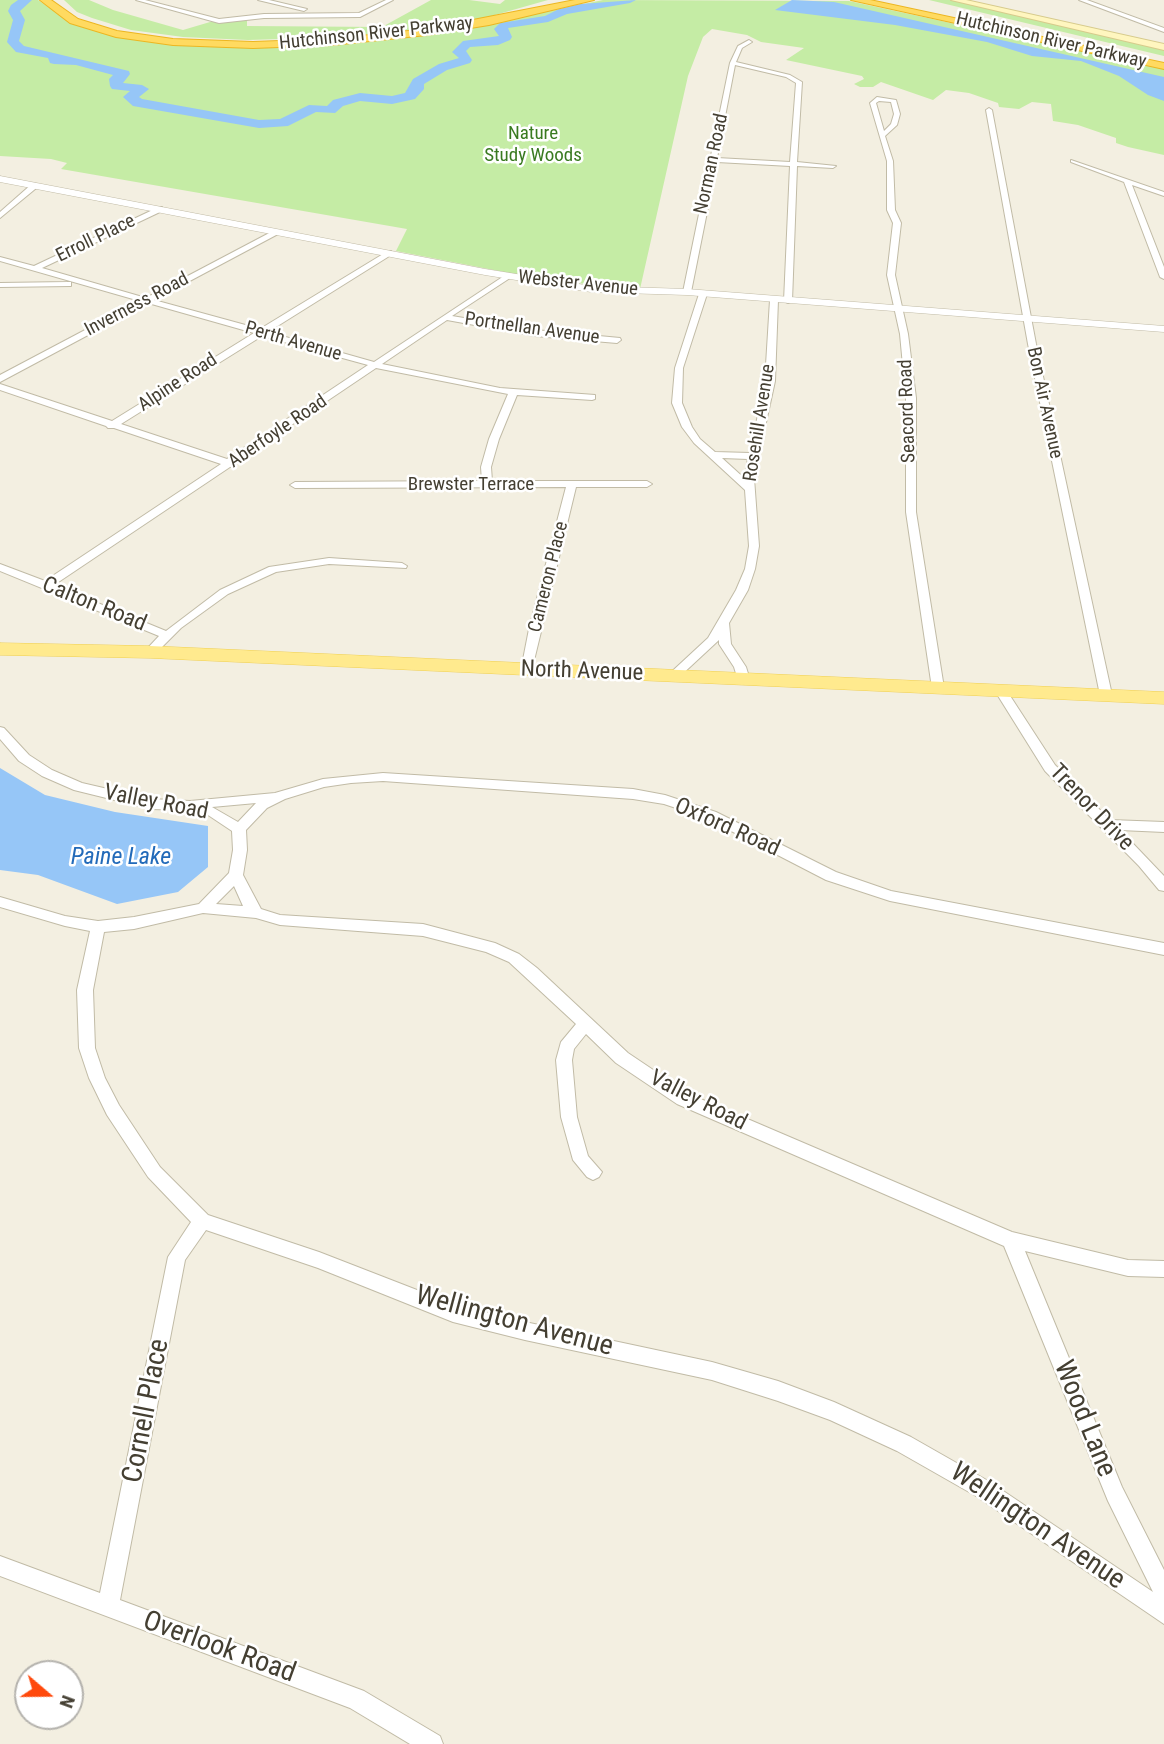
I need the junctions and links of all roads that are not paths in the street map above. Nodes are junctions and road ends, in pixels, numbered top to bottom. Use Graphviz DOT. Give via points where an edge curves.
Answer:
graph roads {
  1 [pos="45,0"];
  2 [pos="55,0"];
  3 [pos="139,0"];
  4 [pos="261,0"];
  5 [pos="555,0"];
  6 [pos="589,0"];
  7 [pos="856,0"];
  8 [pos="873,0"];
  9 [pos="892,0"];
  10 [pos="1082,0"];
  11 [pos="389,1"];
  12 [pos="951,3"];
  13 [pos="327,14"];
  14 [pos="937,16"];
  15 [pos="1164,30"];
  16 [pos="1083,40"];
  17 [pos="749,43"];
  18 [pos="1164,47"];
  19 [pos="1164,58"];
  20 [pos="733,63"];
  21 [pos="1164,66"];
  22 [pos="989,110"];
  23 [pos="882,136"];
  24 [pos="713,160"];
  25 [pos="1073,161"];
  26 [pos="794,164"];
  27 [pos="833,166"];
  28 [pos="0,179"];
  29 [pos="1127,181"];
  30 [pos="36,185"];
  31 [pos="1164,194"];
  32 [pos="159,209"];
  33 [pos="0,216"];
  34 [pos="275,232"];
  35 [pos="388,253"];
  36 [pos="0,260"];
  37 [pos="34,269"];
  38 [pos="507,276"];
  39 [pos="1164,276"];
  40 [pos="0,285"];
  41 [pos="107,290"];
  42 [pos="687,292"];
  43 [pos="703,294"];
  44 [pos="774,300"];
  45 [pos="145,301"];
  46 [pos="788,301"];
  47 [pos="898,310"];
  48 [pos="447,318"];
  49 [pos="1028,319"];
  50 [pos="1164,329"];
  51 [pos="257,332"];
  52 [pos="617,340"];
  53 [pos="376,365"];
  54 [pos="0,379"];
  55 [pos="0,387"];
  56 [pos="514,392"];
  57 [pos="592,397"];
  58 [pos="111,426"];
  59 [pos="713,455"];
  60 [pos="753,456"];
  61 [pos="230,464"];
  62 [pos="647,484"];
  63 [pos="295,485"];
  64 [pos="487,485"];
  65 [pos="572,485"];
  66 [pos="750,489"];
  67 [pos="402,566"];
  68 [pos="0,567"];
  69 [pos="47,585"];
  70 [pos="724,625"];
  71 [pos="166,635"];
  72 [pos="0,649"];
  73 [pos="150,652"];
  74 [pos="527,670"];
  75 [pos="673,676"];
  76 [pos="744,680"];
  77 [pos="938,688"];
  78 [pos="1001,691"];
  79 [pos="1106,695"];
  80 [pos="1164,698"];
  81 [pos="0,731"];
  82 [pos="281,796"];
  83 [pos="188,804"];
  84 [pos="1107,825"];
  85 [pos="1164,827"];
  86 [pos="239,829"];
  87 [pos="236,875"];
  88 [pos="1164,886"];
  89 [pos="0,902"];
  90 [pos="203,908"];
  91 [pos="256,913"];
  92 [pos="98,927"];
  93 [pos="1164,949"];
  94 [pos="585,1024"];
  95 [pos="593,1172"];
  96 [pos="202,1221"];
  97 [pos="1011,1240"];
  98 [pos="1164,1269"];
  99 [pos="0,1566"];
  100 [pos="1164,1593"];
  101 [pos="108,1607"];
  102 [pos="1164,1613"];
  103 [pos="432,1744"];
  1 -- 6 [label="highway, Hutchinson River Parkway" via="74,21 116,34 246,45 340,42 427,32"];
  2 -- 5 [label="highway, Hutchinson River Parkway" via="82,19 125,32 265,42 435,28"];
  3 -- 13 [label="street" via="219,21"];
  4 -- 13 [label="street"];
  7 -- 14 [label="highway, Hutchinson River Parkway"];
  8 -- 14 [label="highway"];
  9 -- 16 [label="highway"];
  10 -- 15 [label="street"];
  11 -- 13 [label="street" via="364,14"];
  12 -- 16 [label="highway, Hutchinson River Parkway"];
  12 -- 18 [label="main road"];
  14 -- 21 [label="highway, Hutchinson River Parkway"];
  16 -- 19 [label="highway, Hutchinson River Parkway"];
  17 -- 20 [label="street, Norman Road" via="740,47"];
  20 -- 24 [label="street, Norman Road"];
  20 -- 26 [label="street" via="799,82"];
  22 -- 49 [label="street, Bon Air Avenue"];
  23 -- 47 [label="street, Seacord Road" via="890,161 891,210 897,223 891,275"];
  24 -- 26 [label="street"];
  24 -- 42 [label="street, Norman Road"];
  25 -- 29 [label="street"];
  26 -- 27 [label="street"];
  26 -- 46 [label="street"];
  28 -- 30 [label="street, Webster Avenue"];
  29 -- 31 [label="street"];
  29 -- 39 [label="street"];
  30 -- 32 [label="street, Webster Avenue"];
  30 -- 33 [label="street"];
  32 -- 34 [label="street, Webster Avenue"];
  32 -- 37 [label="street, Erroll Place"];
  34 -- 35 [label="street, Webster Avenue"];
  34 -- 45 [label="street, Inverness Road"];
  35 -- 38 [label="street, Webster Avenue"];
  35 -- 51 [label="street, Alpine Road"];
  36 -- 37 [label="street, Perth Avenue"];
  37 -- 41 [label="street, Perth Avenue"];
  38 -- 42 [label="street, Webster Avenue" via="591,289"];
  38 -- 48 [label="street, Aberfoyle Road"];
  40 -- 41 [label="street" via="59,283"];
  41 -- 45 [label="street, Perth Avenue"];
  42 -- 43 [label="street, Webster Avenue"];
  43 -- 44 [label="street, Webster Avenue"];
  43 -- 59 [label="street" via="680,368 677,403 687,427"];
  44 -- 46 [label="street, Webster Avenue"];
  44 -- 60 [label="street, Rosehill Avenue" via="770,381"];
  45 -- 51 [label="street, Perth Avenue"];
  45 -- 54 [label="street, Inverness Road"];
  46 -- 47 [label="street, Webster Avenue"];
  47 -- 49 [label="street, Webster Avenue"];
  47 -- 77 [label="street, Seacord Road" via="911,398 911,512"];
  48 -- 52 [label="street, Portnellan Avenue" via="535,333"];
  48 -- 53 [label="street, Aberfoyle Road"];
  49 -- 50 [label="street, Webster Avenue"];
  49 -- 79 [label="street, Bon Air Avenue"];
  51 -- 53 [label="street, Perth Avenue"];
  51 -- 58 [label="street, Alpine Road"];
  53 -- 56 [label="street, Perth Avenue"];
  53 -- 61 [label="street, Aberfoyle Road"];
  55 -- 58 [label="street"];
  56 -- 57 [label="street, Perth Avenue"];
  56 -- 64 [label="street" via="494,439 486,467"];
  58 -- 61 [label="street"];
  59 -- 60 [label="street"];
  59 -- 66 [label="street"];
  60 -- 66 [label="street, Rosehill Avenue"];
  61 -- 69 [label="street, Aberfoyle Road"];
  62 -- 65 [label="street, Brewster Terrace"];
  63 -- 64 [label="street, Brewster Terrace"];
  64 -- 65 [label="street, Brewster Terrace"];
  65 -- 74 [label="street, Cameron Place"];
  66 -- 70 [label="street, Rosehill Avenue" via="754,546 750,569"];
  67 -- 71 [label="street" via="330,561 272,569 224,592"];
  68 -- 69 [label="street, Calton Road"];
  69 -- 71 [label="street, Calton Road"];
  70 -- 75 [label="street, Rosehill Avenue" via="709,645"];
  70 -- 76 [label="street" via="726,644"];
  71 -- 73 [label="street, Calton Road"];
  72 -- 73 [label="main road, North Avenue"];
  73 -- 74 [label="main road, North Avenue"];
  74 -- 75 [label="main road, North Avenue"];
  75 -- 76 [label="main road, North Avenue"];
  76 -- 77 [label="main road, North Avenue"];
  77 -- 78 [label="main road, North Avenue"];
  78 -- 79 [label="main road, North Avenue"];
  78 -- 84 [label="street, Trenor Drive" via="1050,768"];
  79 -- 80 [label="main road, North Avenue"];
  81 -- 83 [label="street, Valley Road" via="23,758 79,787 151,804"];
  82 -- 83 [label="street"];
  82 -- 86 [label="street" via="262,805"];
  82 -- 93 [label="street, Oxford Road" via="323,783 383,777 633,794 711,815 831,876 890,896"];
  83 -- 86 [label="street, Valley Road" via="213,812"];
  84 -- 85 [label="street"];
  84 -- 88 [label="street, Trenor Drive"];
  86 -- 87 [label="street, Valley Road"];
  87 -- 90 [label="street"];
  87 -- 91 [label="street"];
  89 -- 92 [label="street"];
  90 -- 91 [label="street, Valley Road"];
  90 -- 92 [label="street, Valley Road"];
  91 -- 94 [label="street, Valley Road" via="280,920 424,930 489,947 532,972"];
  92 -- 96 [label="street, Wellington Avenue" via="85,990 87,1048 97,1078 154,1172"];
  94 -- 95 [label="street" via="567,1047 564,1060 569,1117 582,1160"];
  94 -- 97 [label="street, Valley Road" via="622,1058 683,1099"];
  96 -- 101 [label="street, Cornell Place" via="177,1257"];
  96 -- 102 [label="street, Wellington Avenue" via="453,1312 712,1371 834,1412 951,1469"];
  97 -- 98 [label="street, Valley Road" via="1128,1268"];
  97 -- 100 [label="street, Wood Lane" via="1115,1494"];
  99 -- 101 [label="street, Overlook Road"];
  101 -- 103 [label="street, Overlook Road" via="356,1699"];
}
